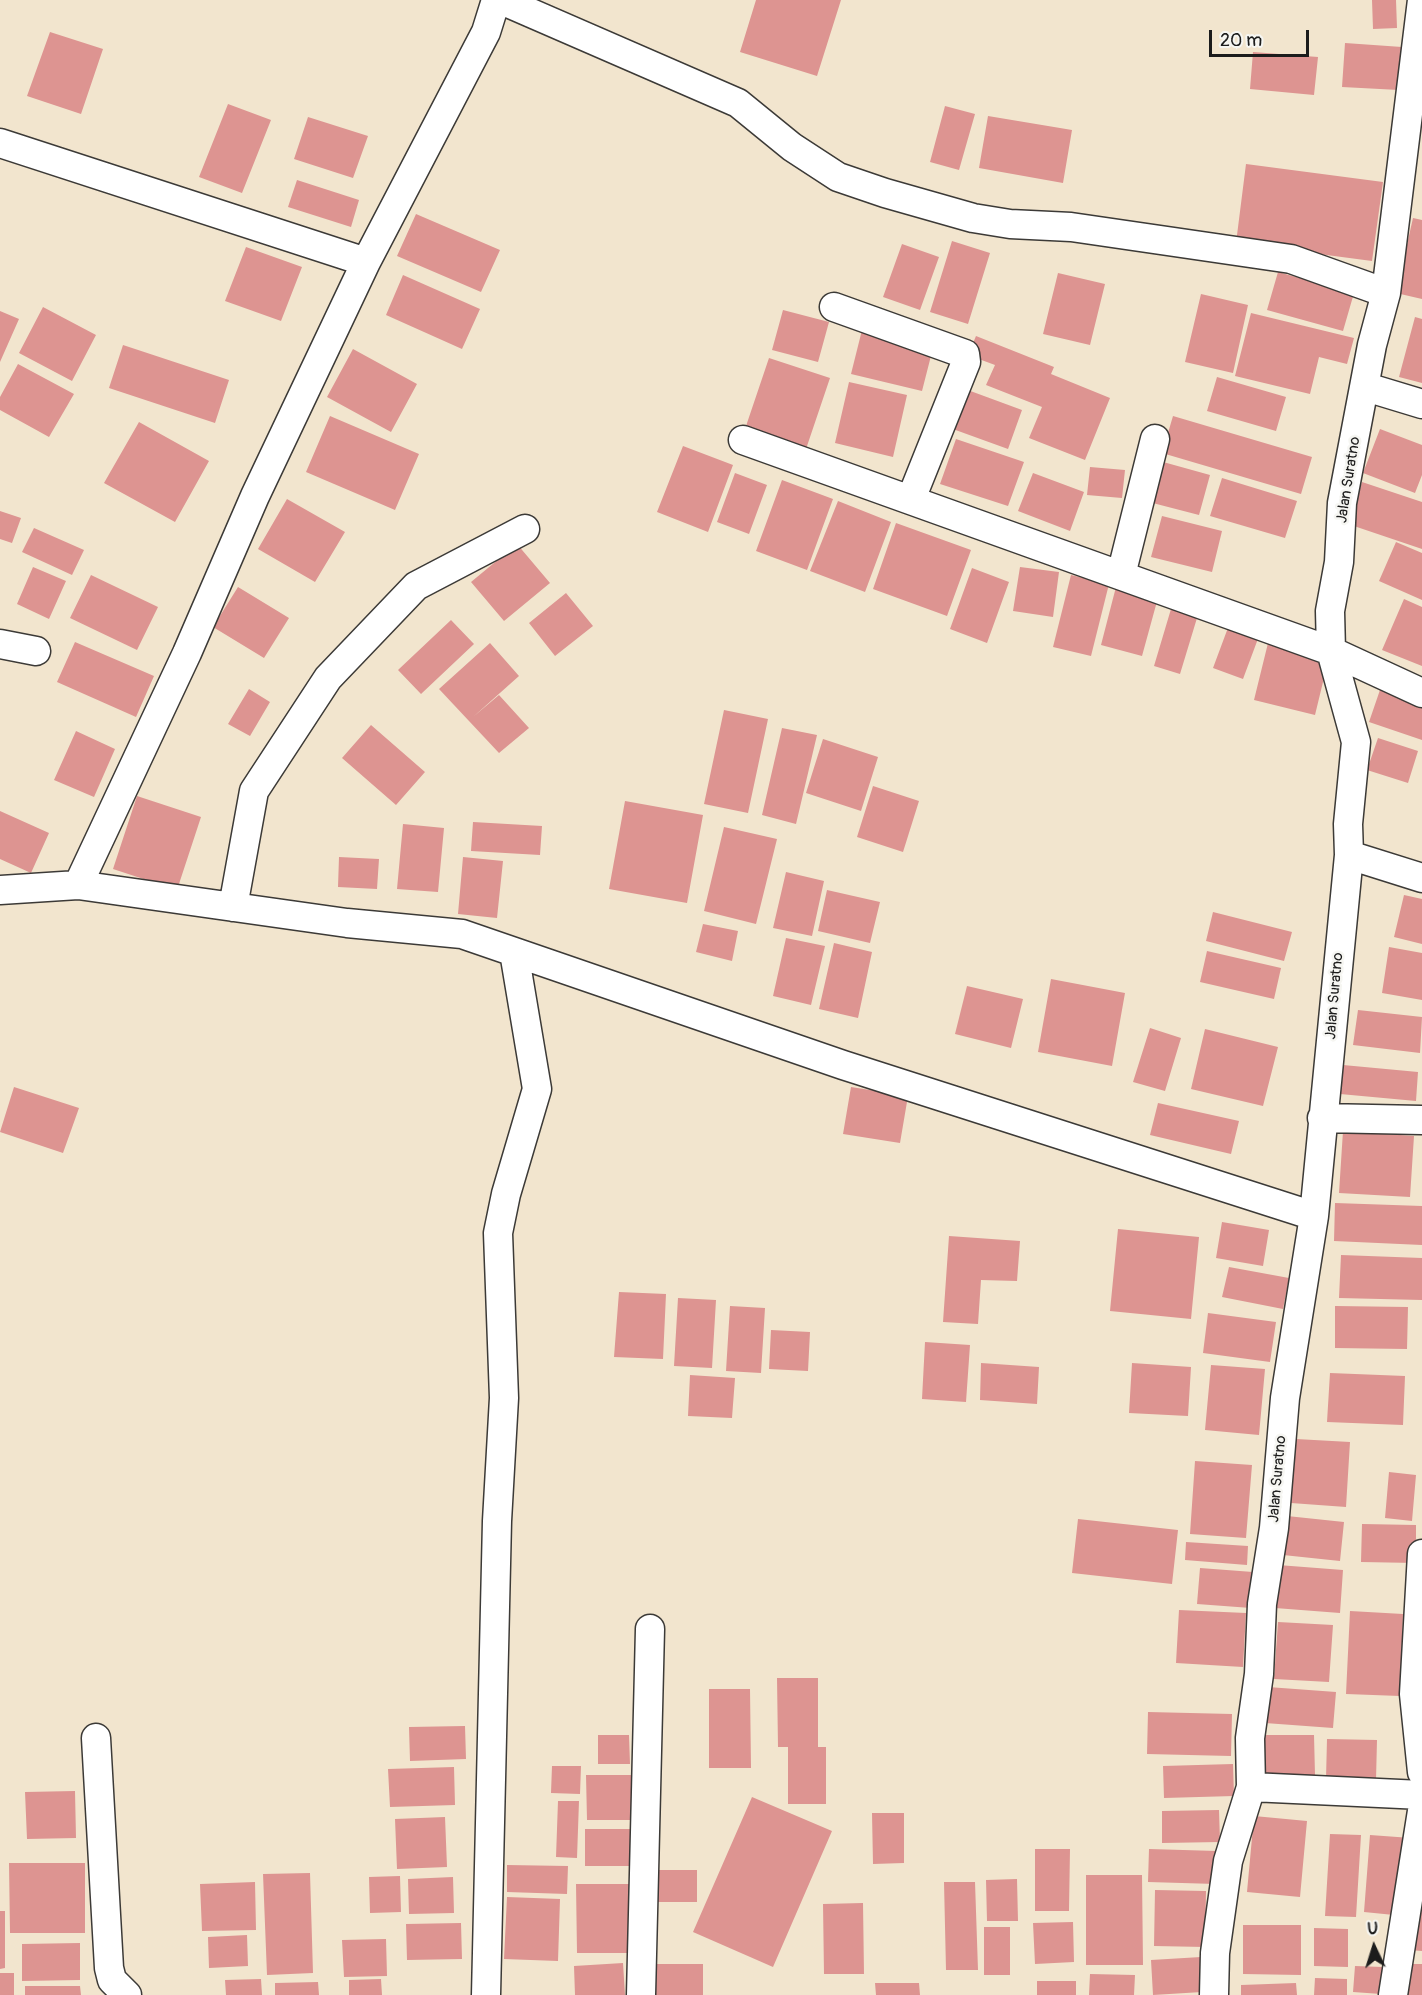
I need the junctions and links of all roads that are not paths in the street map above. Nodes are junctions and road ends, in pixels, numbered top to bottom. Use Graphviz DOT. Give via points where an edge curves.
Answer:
graph roads {
  1 [pos="496,0"];
  2 [pos="501,0"];
  3 [pos="1422,0"];
  4 [pos="0,143"];
  5 [pos="1411,194"];
  6 [pos="366,262"];
  7 [pos="1386,293"];
  8 [pos="834,307"];
  9 [pos="1366,387"];
  10 [pos="1422,404"];
  11 [pos="1155,439"];
  12 [pos="743,440"];
  13 [pos="912,499"];
  14 [pos="525,529"];
  15 [pos="1121,575"];
  16 [pos="0,644"];
  17 [pos="36,651"];
  18 [pos="1331,651"];
  19 [pos="1422,693"];
  20 [pos="1349,855"];
  21 [pos="1422,878"];
  22 [pos="78,885"];
  23 [pos="0,890"];
  24 [pos="233,907"];
  25 [pos="514,952"];
  26 [pos="1322,1118"];
  27 [pos="1422,1120"];
  28 [pos="1314,1216"];
  29 [pos="1422,1554"];
  30 [pos="650,1629"];
  31 [pos="96,1738"];
  32 [pos="1422,1772"];
  33 [pos="1251,1787"];
  34 [pos="1422,1795"];
  35 [pos="1422,1811"];
  36 [pos="127,1995"];
  37 [pos="486,1995"];
  38 [pos="641,1995"];
  39 [pos="1214,1995"];
  40 [pos="1394,1995"];
  1 -- 6 [label="street" via="486,32"];
  2 -- 7 [label="street" via="738,103 792,147 838,177 885,193 1001,223 1071,227 1291,259"];
  3 -- 5 [label="street, Jalan Suratno"];
  4 -- 6 [label="street"];
  5 -- 7 [label="street, Jalan Suratno"];
  6 -- 22 [label="street"];
  7 -- 9 [label="street, Jalan Suratno"];
  8 -- 13 [label="street" via="965,354 966,362"];
  9 -- 10 [label="street"];
  9 -- 18 [label="street, Jalan Suratno" via="1342,503 1339,562 1330,610"];
  11 -- 15 [label="street"];
  12 -- 13 [label="street"];
  13 -- 15 [label="street"];
  14 -- 24 [label="street" via="416,586 328,678 254,790"];
  15 -- 18 [label="street"];
  16 -- 17 [label="street"];
  18 -- 19 [label="street"];
  18 -- 20 [label="street, Jalan Suratno" via="1356,742"];
  20 -- 21 [label="street"];
  20 -- 26 [label="street, Jalan Suratno"];
  22 -- 23 [label="street"];
  22 -- 24 [label="street"];
  24 -- 25 [label="street" via="462,934"];
  25 -- 28 [label="street" via="843,1065"];
  25 -- 37 [label="street" via="537,1089 498,1233 504,1398 497,1521"];
  26 -- 27 [label="street"];
  26 -- 28 [label="street, Jalan Suratno"];
  28 -- 33 [label="street, Jalan Suratno" via="1285,1398 1274,1528 1262,1604 1259,1674 1250,1738"];
  29 -- 32 [label="street" via="1414,1694"];
  30 -- 38 [label="street"];
  31 -- 36 [label="street" via="109,1968 112,1980"];
  33 -- 34 [label="street"];
  33 -- 39 [label="street, Jalan Suratno" via="1228,1861 1215,1953"];
  35 -- 40 [label="street"];
}
